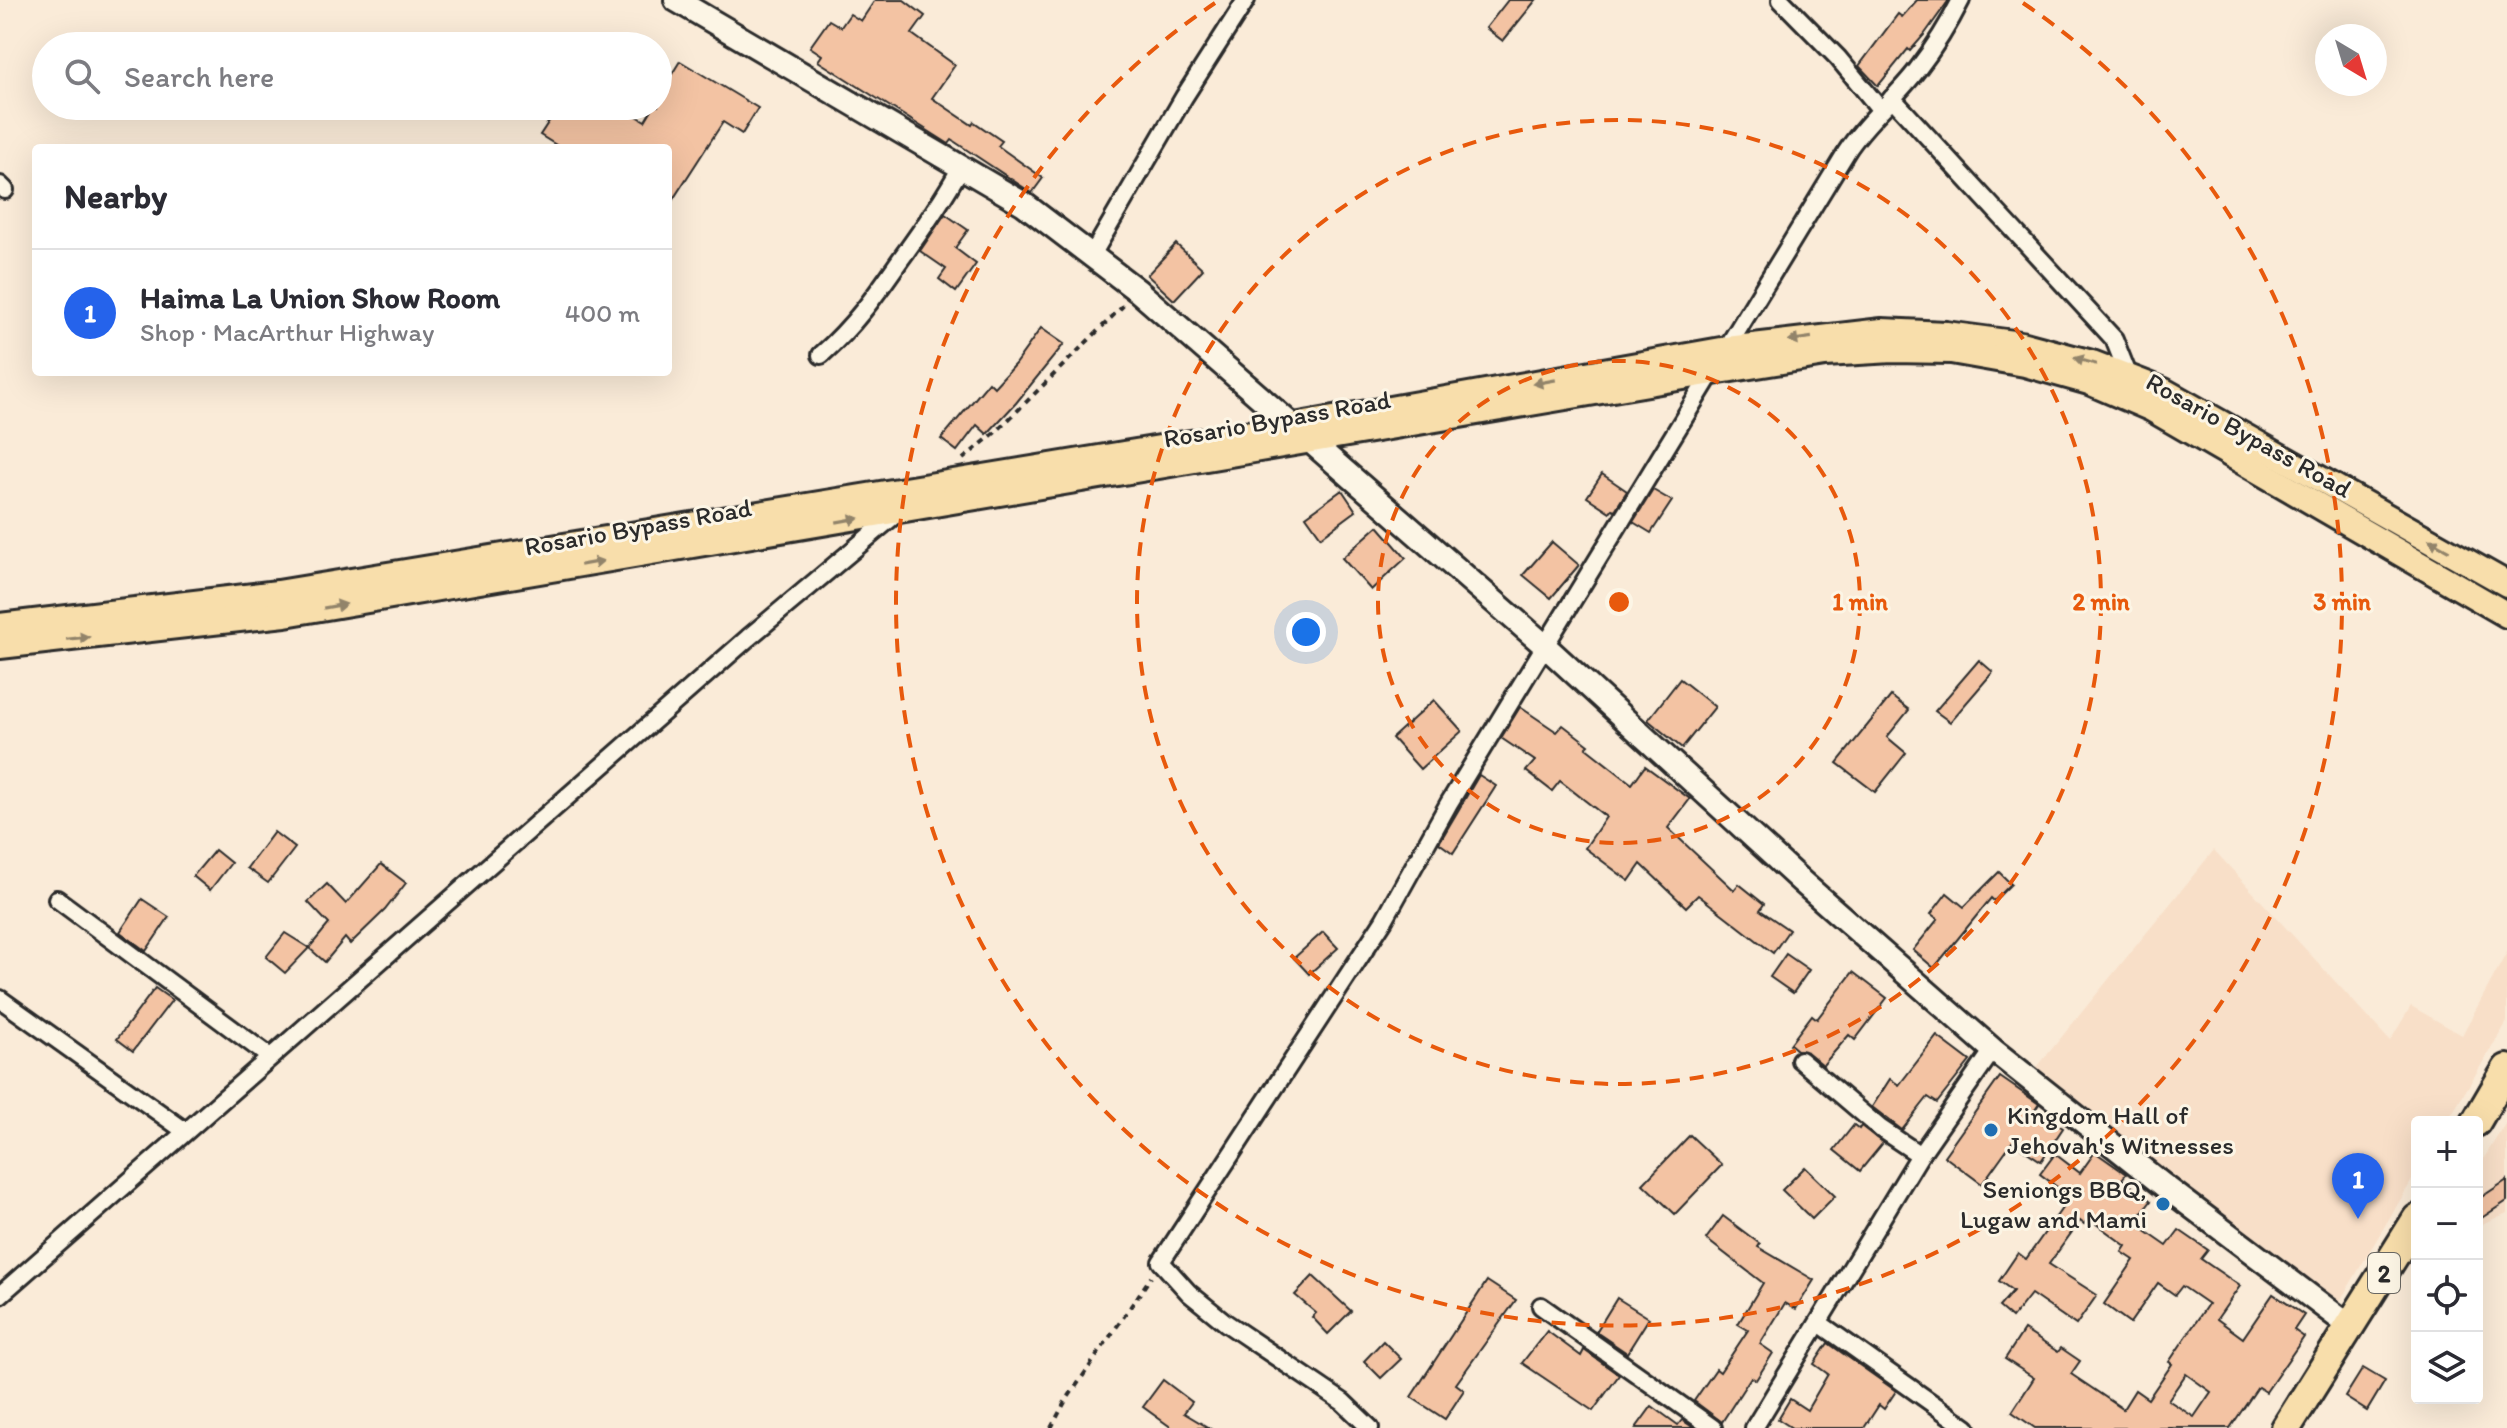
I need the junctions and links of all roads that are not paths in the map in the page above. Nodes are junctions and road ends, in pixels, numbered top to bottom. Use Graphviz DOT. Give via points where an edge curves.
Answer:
graph roads {
  1 [pos="676,0"];
  2 [pos="1246,0"];
  3 [pos="1781,0"];
  4 [pos="1961,0"];
  5 [pos="1886,104"];
  6 [pos="961,167"];
  7 [pos="1092,255"];
  8 [pos="1727,349"];
  9 [pos="821,355"];
  10 [pos="1713,372"];
  11 [pos="2129,377"];
  12 [pos="1294,426"];
  13 [pos="1313,441"];
  14 [pos="898,512"];
  15 [pos="2507,584"];
  16 [pos="2507,615"];
  17 [pos="0,626"];
  18 [pos="1544,645"];
  19 [pos="0,646"];
  20 [pos="57,899"];
  21 [pos="0,999"];
  22 [pos="1993,1050"];
  23 [pos="270,1057"];
  24 [pos="1800,1060"];
  25 [pos="2507,1069"];
  26 [pos="2480,1116"];
  27 [pos="185,1131"];
  28 [pos="1920,1155"];
  29 [pos="2411,1229"];
  30 [pos="0,1295"];
  31 [pos="1541,1306"];
  32 [pos="1819,1323"];
  33 [pos="2351,1327"];
  34 [pos="1370,1428"];
  35 [pos="1713,1428"];
  36 [pos="1754,1428"];
  37 [pos="1967,1428"];
  38 [pos="2286,1428"];
  1 -- 6 [label="street"];
  2 -- 7 [label="street"];
  3 -- 5 [label="street"];
  4 -- 5 [label="street" via="1939,40"];
  5 -- 8 [label="street" via="1861,129"];
  5 -- 11 [label="street" via="2114,339"];
  6 -- 7 [label="street" via="1024,204"];
  6 -- 9 [label="street" via="859,317"];
  7 -- 12 [label="street"];
  8 -- 10 [label="street"];
  11 -- 8 [label="main road, Rosario Bypass Road, one-way" via="2021,344 1946,334 1882,331"];
  8 -- 12 [label="main road, Rosario Bypass Road, one-way"];
  10 -- 13 [label="main road, Rosario Bypass Road"];
  10 -- 16 [label="main road, Rosario Bypass Road" via="1825,354 1951,351 2089,382 2152,409"];
  10 -- 18 [label="street"];
  15 -- 11 [label="main road, Rosario Bypass Road, one-way" via="2164,391"];
  12 -- 13 [label="street"];
  12 -- 17 [label="main road, Rosario Bypass Road" via="278,593"];
  13 -- 14 [label="main road, Rosario Bypass Road"];
  13 -- 18 [label="street"];
  19 -- 14 [label="main road, Rosario Bypass Road, one-way" via="285,614"];
  14 -- 23 [label="street"];
  18 -- 22 [label="street"];
  18 -- 34 [label="street" via="1363,954 1161,1262 1226,1323 1343,1402"];
  20 -- 23 [label="street"];
  21 -- 27 [label="street"];
  22 -- 28 [label="street"];
  22 -- 33 [label="street"];
  23 -- 27 [label="street"];
  24 -- 28 [label="street"];
  25 -- 26 [label="highway"];
  27 -- 30 [label="street"];
  28 -- 32 [label="street"];
  29 -- 33 [label="highway, 2"];
  31 -- 35 [label="street"];
  32 -- 36 [label="street"];
  32 -- 37 [label="street"];
  33 -- 38 [label="highway, 2"];
}
